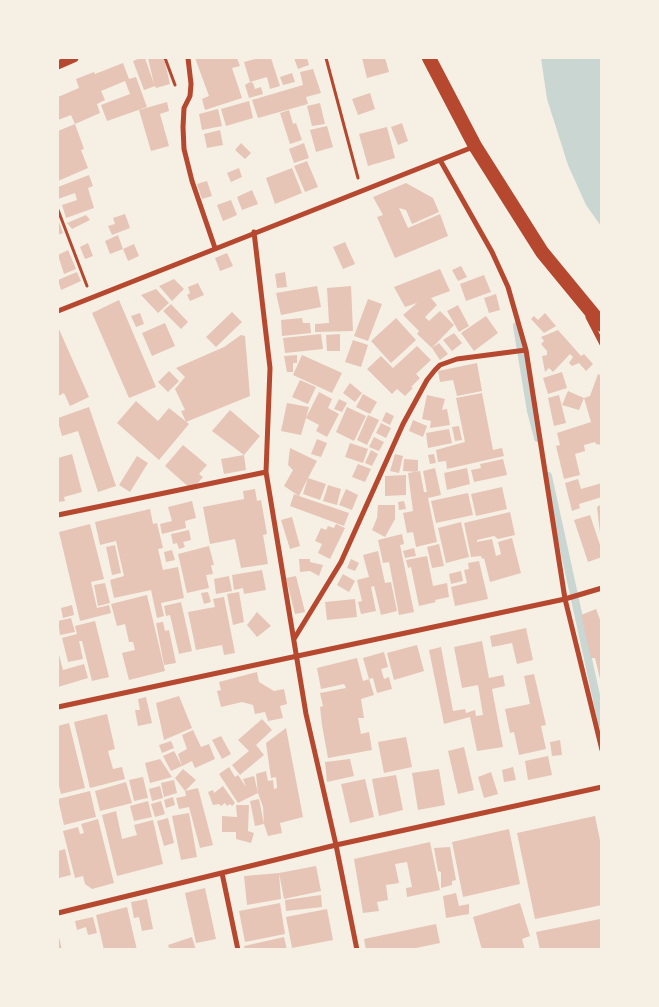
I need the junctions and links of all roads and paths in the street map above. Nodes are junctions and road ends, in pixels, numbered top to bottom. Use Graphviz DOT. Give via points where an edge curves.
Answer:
graph roads {
  1 [pos="74,58"];
  2 [pos="188,58"];
  3 [pos="326,58"];
  4 [pos="429,58"];
  5 [pos="58,65"];
  6 [pos="475,146"];
  7 [pos="440,160"];
  8 [pos="361,191"];
  9 [pos="58,210"];
  10 [pos="254,232"];
  11 [pos="215,248"];
  12 [pos="92,298"];
  13 [pos="579,300"];
  14 [pos="58,311"];
  15 [pos="602,325"];
  16 [pos="602,344"];
  17 [pos="526,350"];
  18 [pos="266,472"];
  19 [pos="58,515"];
  20 [pos="602,588"];
  21 [pos="564,599"];
  22 [pos="294,639"];
  23 [pos="297,655"];
  24 [pos="58,707"];
  25 [pos="602,750"];
  26 [pos="602,787"];
  27 [pos="336,845"];
  28 [pos="222,873"];
  29 [pos="58,913"];
  30 [pos="238,950"];
  31 [pos="357,950"];
  1 -- 5 [label="street"];
  2 -- 11 [label="street" via="190,96 184,108 184,149"];
  3 -- 8 [label="path"];
  4 -- 6 [label="highway"];
  6 -- 7 [label="street"];
  6 -- 13 [label="highway" via="542,252"];
  7 -- 8 [label="street"];
  7 -- 17 [label="street" via="508,287"];
  8 -- 10 [label="street"];
  9 -- 12 [label="path"];
  10 -- 11 [label="street"];
  10 -- 18 [label="street" via="270,368"];
  11 -- 12 [label="street"];
  12 -- 14 [label="street"];
  13 -- 15 [label="highway"];
  13 -- 16 [label="street"];
  17 -- 21 [label="street"];
  17 -- 22 [label="street" via="457,359 434,370 403,424 341,562"];
  18 -- 19 [label="street"];
  18 -- 22 [label="street"];
  20 -- 21 [label="street"];
  21 -- 23 [label="street"];
  21 -- 25 [label="street"];
  22 -- 23 [label="street"];
  23 -- 24 [label="street"];
  23 -- 27 [label="street" via="306,714"];
  26 -- 27 [label="street"];
  27 -- 28 [label="street"];
  27 -- 31 [label="street"];
  28 -- 29 [label="street"];
  28 -- 30 [label="street"];
}
